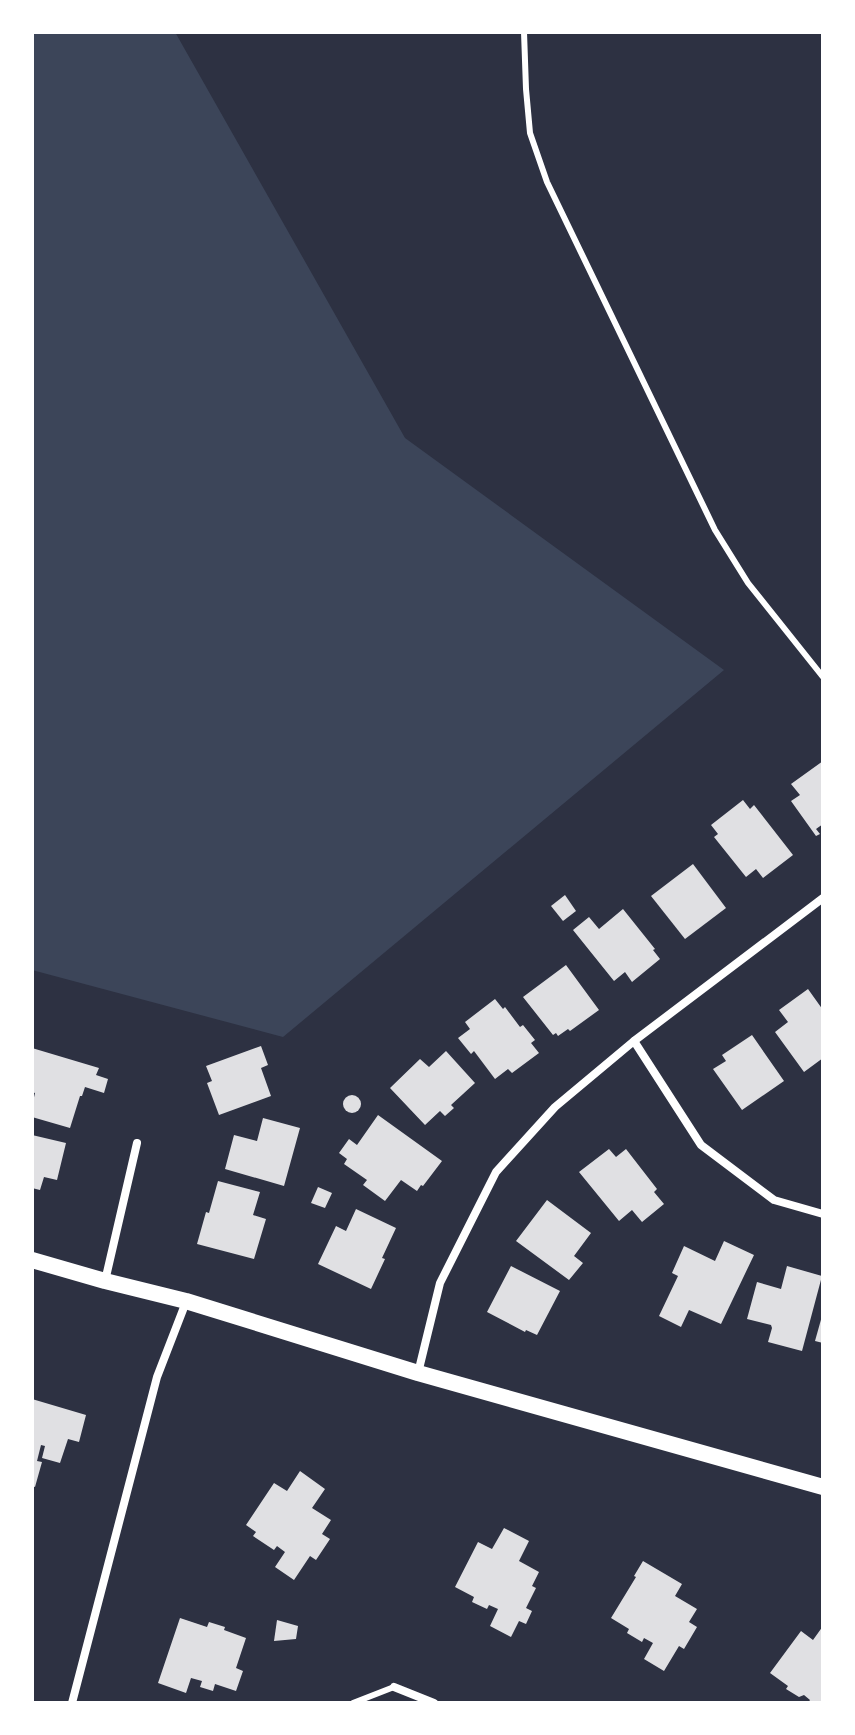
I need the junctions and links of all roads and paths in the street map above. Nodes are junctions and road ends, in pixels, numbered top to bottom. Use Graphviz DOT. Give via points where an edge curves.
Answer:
graph roads {
  1 [pos="524,32"];
  2 [pos="823,677"];
  3 [pos="823,898"];
  4 [pos="634,1041"];
  5 [pos="137,1143"];
  6 [pos="823,1214"];
  7 [pos="32,1260"];
  8 [pos="105,1281"];
  9 [pos="186,1301"];
  10 [pos="418,1373"];
  11 [pos="823,1487"];
  12 [pos="394,1687"];
  13 [pos="72,1703"];
  14 [pos="353,1703"];
  15 [pos="434,1703"];
  1 -- 2 [label="lane" via="530,133 547,182 715,530 748,583"];
  3 -- 4 [label="street"];
  4 -- 6 [label="street" via="701,1145 774,1200"];
  4 -- 10 [label="street" via="555,1107 496,1172 440,1283"];
  5 -- 8 [label="street"];
  7 -- 8 [label="main road"];
  8 -- 9 [label="main road"];
  9 -- 10 [label="main road"];
  9 -- 13 [label="street" via="157,1377"];
  10 -- 11 [label="main road"];
  12 -- 14 [label="lane"];
  12 -- 15 [label="street"];
}
